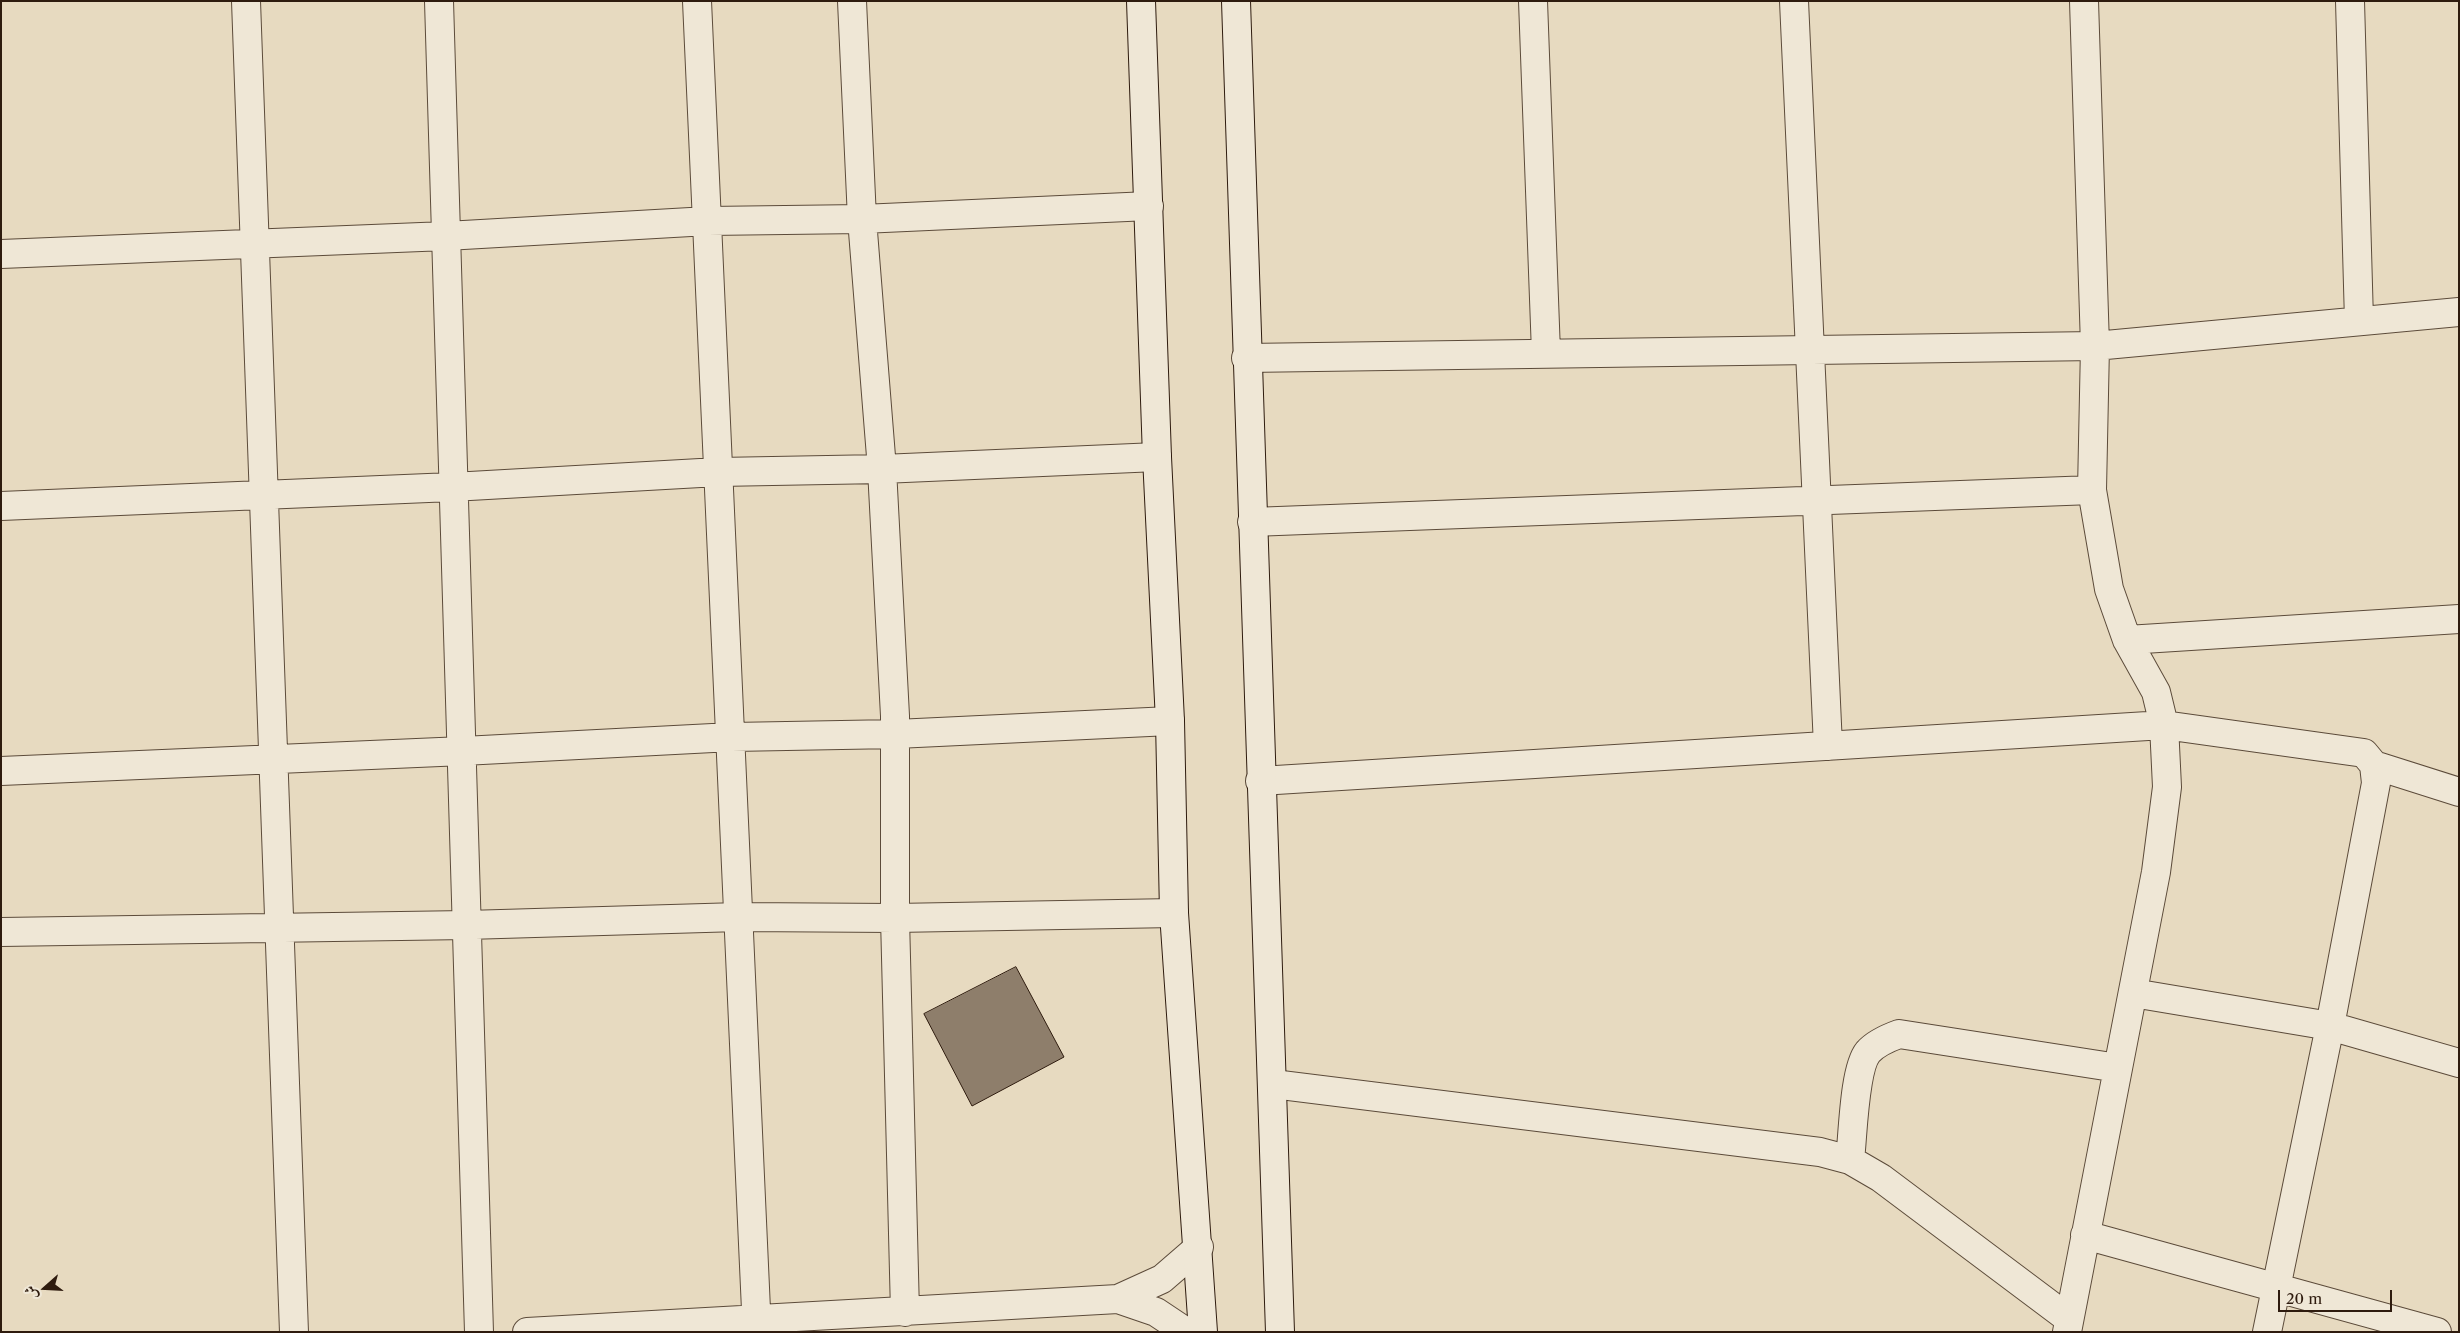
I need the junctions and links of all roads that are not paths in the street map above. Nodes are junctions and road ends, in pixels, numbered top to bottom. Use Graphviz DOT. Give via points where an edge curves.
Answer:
graph roads {
  1 [pos="246,1"];
  2 [pos="439,1"];
  3 [pos="697,1"];
  4 [pos="852,1"];
  5 [pos="1141,1"];
  6 [pos="1236,1"];
  7 [pos="1533,1"];
  8 [pos="1794,1"];
  9 [pos="2084,1"];
  10 [pos="2350,1"];
  11 [pos="1149,206"];
  12 [pos="862,219"];
  13 [pos="708,221"];
  14 [pos="446,236"];
  15 [pos="254,243"];
  16 [pos="1,254"];
  17 [pos="2459,312"];
  18 [pos="2359,321"];
  19 [pos="2095,346"];
  20 [pos="1810,350"];
  21 [pos="1546,353"];
  22 [pos="1246,358"];
  23 [pos="1157,457"];
  24 [pos="882,469"];
  25 [pos="718,472"];
  26 [pos="452,487"];
  27 [pos="2092,490"];
  28 [pos="262,495"];
  29 [pos="1816,502"];
  30 [pos="1,506"];
  31 [pos="1252,522"];
  32 [pos="2459,618"];
  33 [pos="2127,640"];
  34 [pos="1170,721"];
  35 [pos="2164,724"];
  36 [pos="896,734"];
  37 [pos="732,737"];
  38 [pos="1828,746"];
  39 [pos="463,752"];
  40 [pos="274,760"];
  41 [pos="2374,765"];
  42 [pos="1,771"];
  43 [pos="1260,781"];
  44 [pos="2459,792"];
  45 [pos="1174,913"];
  46 [pos="739,917"];
  47 [pos="895,918"];
  48 [pos="467,925"];
  49 [pos="279,928"];
  50 [pos="1,932"];
  51 [pos="2133,993"];
  52 [pos="2330,1026"];
  53 [pos="2459,1063"];
  54 [pos="2118,1068"];
  55 [pos="1273,1084"];
  56 [pos="1850,1160"];
  57 [pos="2085,1235"];
  58 [pos="1198,1247"];
  59 [pos="2275,1288"];
  60 [pos="1118,1299"];
  61 [pos="905,1312"];
  62 [pos="757,1326"];
  63 [pos="2068,1326"];
  64 [pos="294,1332"];
  65 [pos="479,1332"];
  66 [pos="527,1332"];
  67 [pos="1186,1332"];
  68 [pos="1203,1332"];
  69 [pos="1280,1332"];
  70 [pos="2267,1332"];
  71 [pos="2437,1332"];
  1 -- 15 [label="street"];
  2 -- 14 [label="street"];
  3 -- 13 [label="street"];
  4 -- 12 [label="street"];
  5 -- 11 [label="street"];
  6 -- 22 [label="street"];
  7 -- 21 [label="street"];
  8 -- 20 [label="street"];
  9 -- 19 [label="street"];
  10 -- 18 [label="street"];
  11 -- 12 [label="street"];
  11 -- 23 [label="street"];
  12 -- 13 [label="street"];
  12 -- 24 [label="street"];
  13 -- 14 [label="street"];
  13 -- 25 [label="street"];
  14 -- 15 [label="street"];
  14 -- 26 [label="street"];
  15 -- 16 [label="street"];
  15 -- 28 [label="street"];
  17 -- 18 [label="street"];
  18 -- 19 [label="street"];
  19 -- 20 [label="street"];
  19 -- 27 [label="street"];
  20 -- 21 [label="street"];
  20 -- 29 [label="street"];
  21 -- 22 [label="street"];
  22 -- 31 [label="street"];
  23 -- 24 [label="street"];
  23 -- 34 [label="street"];
  24 -- 25 [label="street"];
  24 -- 36 [label="street"];
  25 -- 26 [label="street"];
  25 -- 37 [label="street"];
  26 -- 28 [label="street"];
  26 -- 39 [label="street"];
  27 -- 29 [label="street"];
  27 -- 33 [label="street" via="2109,589"];
  28 -- 30 [label="street"];
  28 -- 40 [label="street"];
  29 -- 31 [label="street"];
  29 -- 38 [label="street"];
  31 -- 43 [label="street"];
  32 -- 33 [label="street"];
  33 -- 35 [label="street" via="2156,692"];
  34 -- 36 [label="street"];
  34 -- 45 [label="street"];
  35 -- 38 [label="street"];
  35 -- 41 [label="street" via="2364,753"];
  35 -- 51 [label="street" via="2167,787 2156,872"];
  36 -- 37 [label="street"];
  36 -- 47 [label="street"];
  37 -- 39 [label="street"];
  37 -- 46 [label="street"];
  38 -- 43 [label="street"];
  39 -- 40 [label="street"];
  39 -- 48 [label="street"];
  40 -- 42 [label="street"];
  40 -- 49 [label="street"];
  41 -- 44 [label="street"];
  41 -- 52 [label="street" via="2376,783"];
  43 -- 55 [label="street"];
  45 -- 47 [label="street"];
  45 -- 58 [label="street"];
  46 -- 47 [label="street"];
  46 -- 48 [label="street"];
  46 -- 62 [label="street"];
  47 -- 61 [label="street"];
  48 -- 49 [label="street"];
  48 -- 65 [label="street"];
  49 -- 50 [label="street"];
  49 -- 64 [label="street"];
  51 -- 52 [label="street"];
  51 -- 54 [label="street"];
  52 -- 53 [label="street"];
  52 -- 59 [label="street"];
  54 -- 56 [label="street" via="1899,1034 1886,1038 1868,1052 1859,1071"];
  54 -- 57 [label="street"];
  55 -- 56 [label="street" via="1820,1152"];
  55 -- 69 [label="street"];
  56 -- 63 [label="street" via="1881,1178"];
  57 -- 59 [label="street"];
  57 -- 63 [label="street"];
  58 -- 60 [label="street" via="1162,1278"];
  58 -- 68 [label="street"];
  59 -- 70 [label="street"];
  59 -- 71 [label="street"];
  60 -- 61 [label="street"];
  60 -- 67 [label="street" via="1156,1312"];
  61 -- 62 [label="street"];
  62 -- 66 [label="street"];
}
